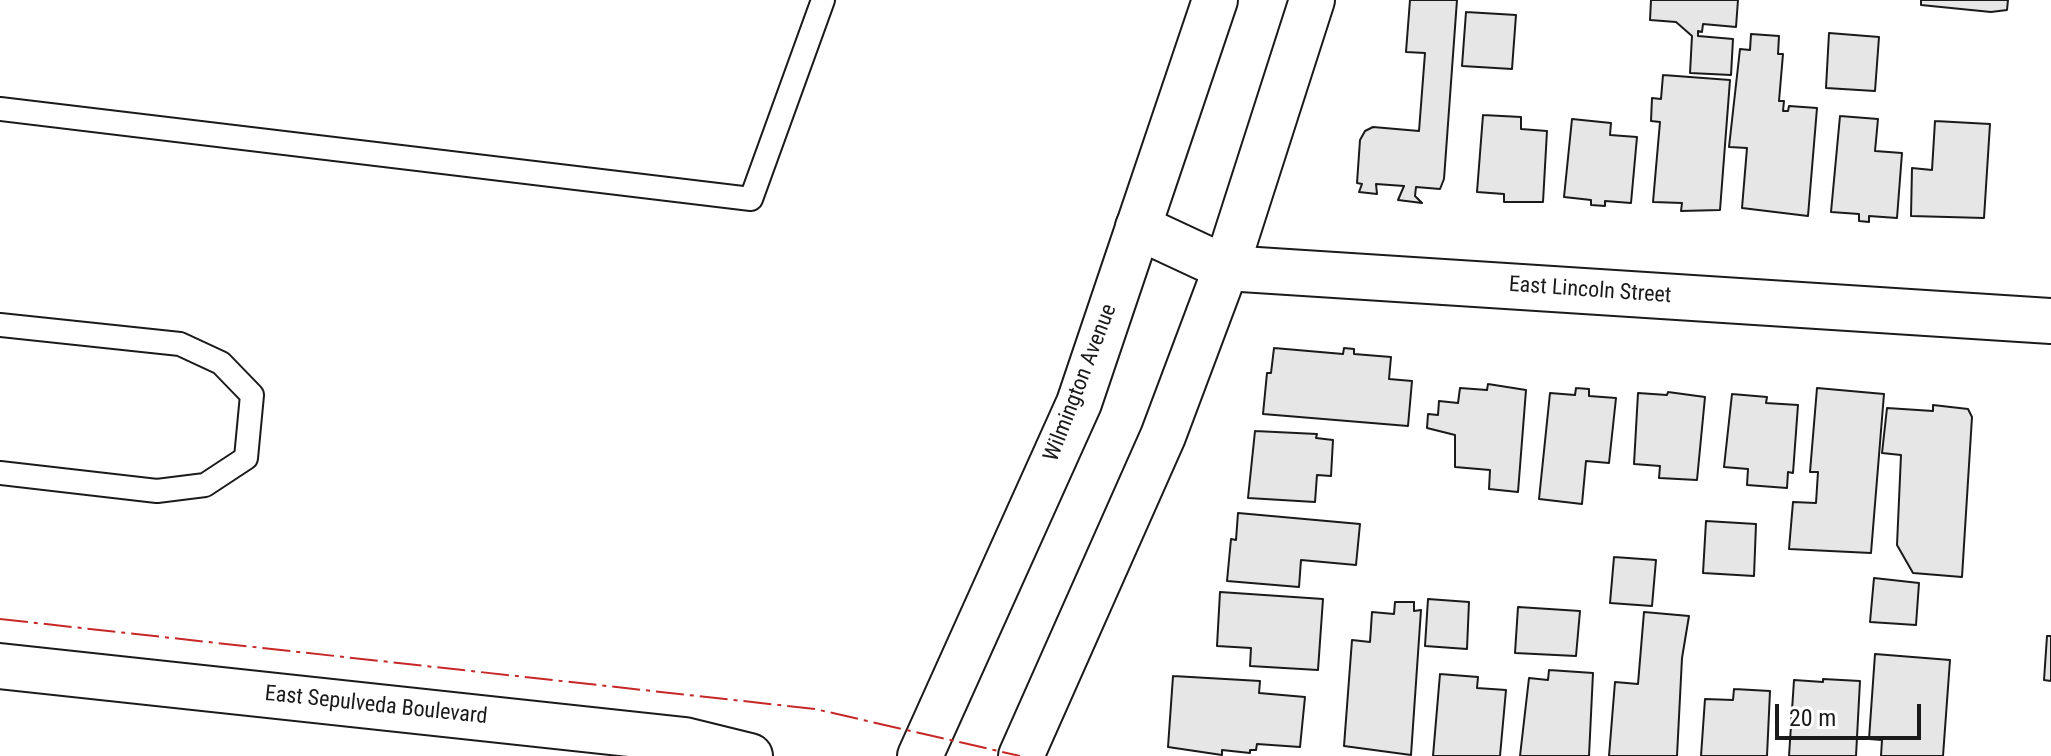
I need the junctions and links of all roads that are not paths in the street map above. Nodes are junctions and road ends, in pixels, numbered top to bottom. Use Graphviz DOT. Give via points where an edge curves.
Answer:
graph roads {
  1 [pos="823,0"];
  2 [pos="1215,0"];
  3 [pos="1312,0"];
  4 [pos="0,109"];
  5 [pos="1138,227"];
  6 [pos="1226,268"];
  7 [pos="2051,321"];
  8 [pos="0,325"];
  9 [pos="0,473"];
  10 [pos="0,666"];
  11 [pos="750,756"];
  12 [pos="920,756"];
  13 [pos="1021,756"];
  1 -- 4 [label="lane" via="751,199"];
  2 -- 5 [label="main road, Wilmington Avenue"];
  3 -- 6 [label="main road"];
  5 -- 6 [label="main road, East Lincoln Street"];
  5 -- 12 [label="main road, Wilmington Avenue" via="1079,403"];
  6 -- 7 [label="main road, East Lincoln Street"];
  6 -- 13 [label="main road" via="1163,436"];
  8 -- 9 [label="lane" via="180,344 221,363 252,395 246,458 205,485 157,491"];
  10 -- 11 [label="main road, East Sepulveda Boulevard" via="685,740"];
}
